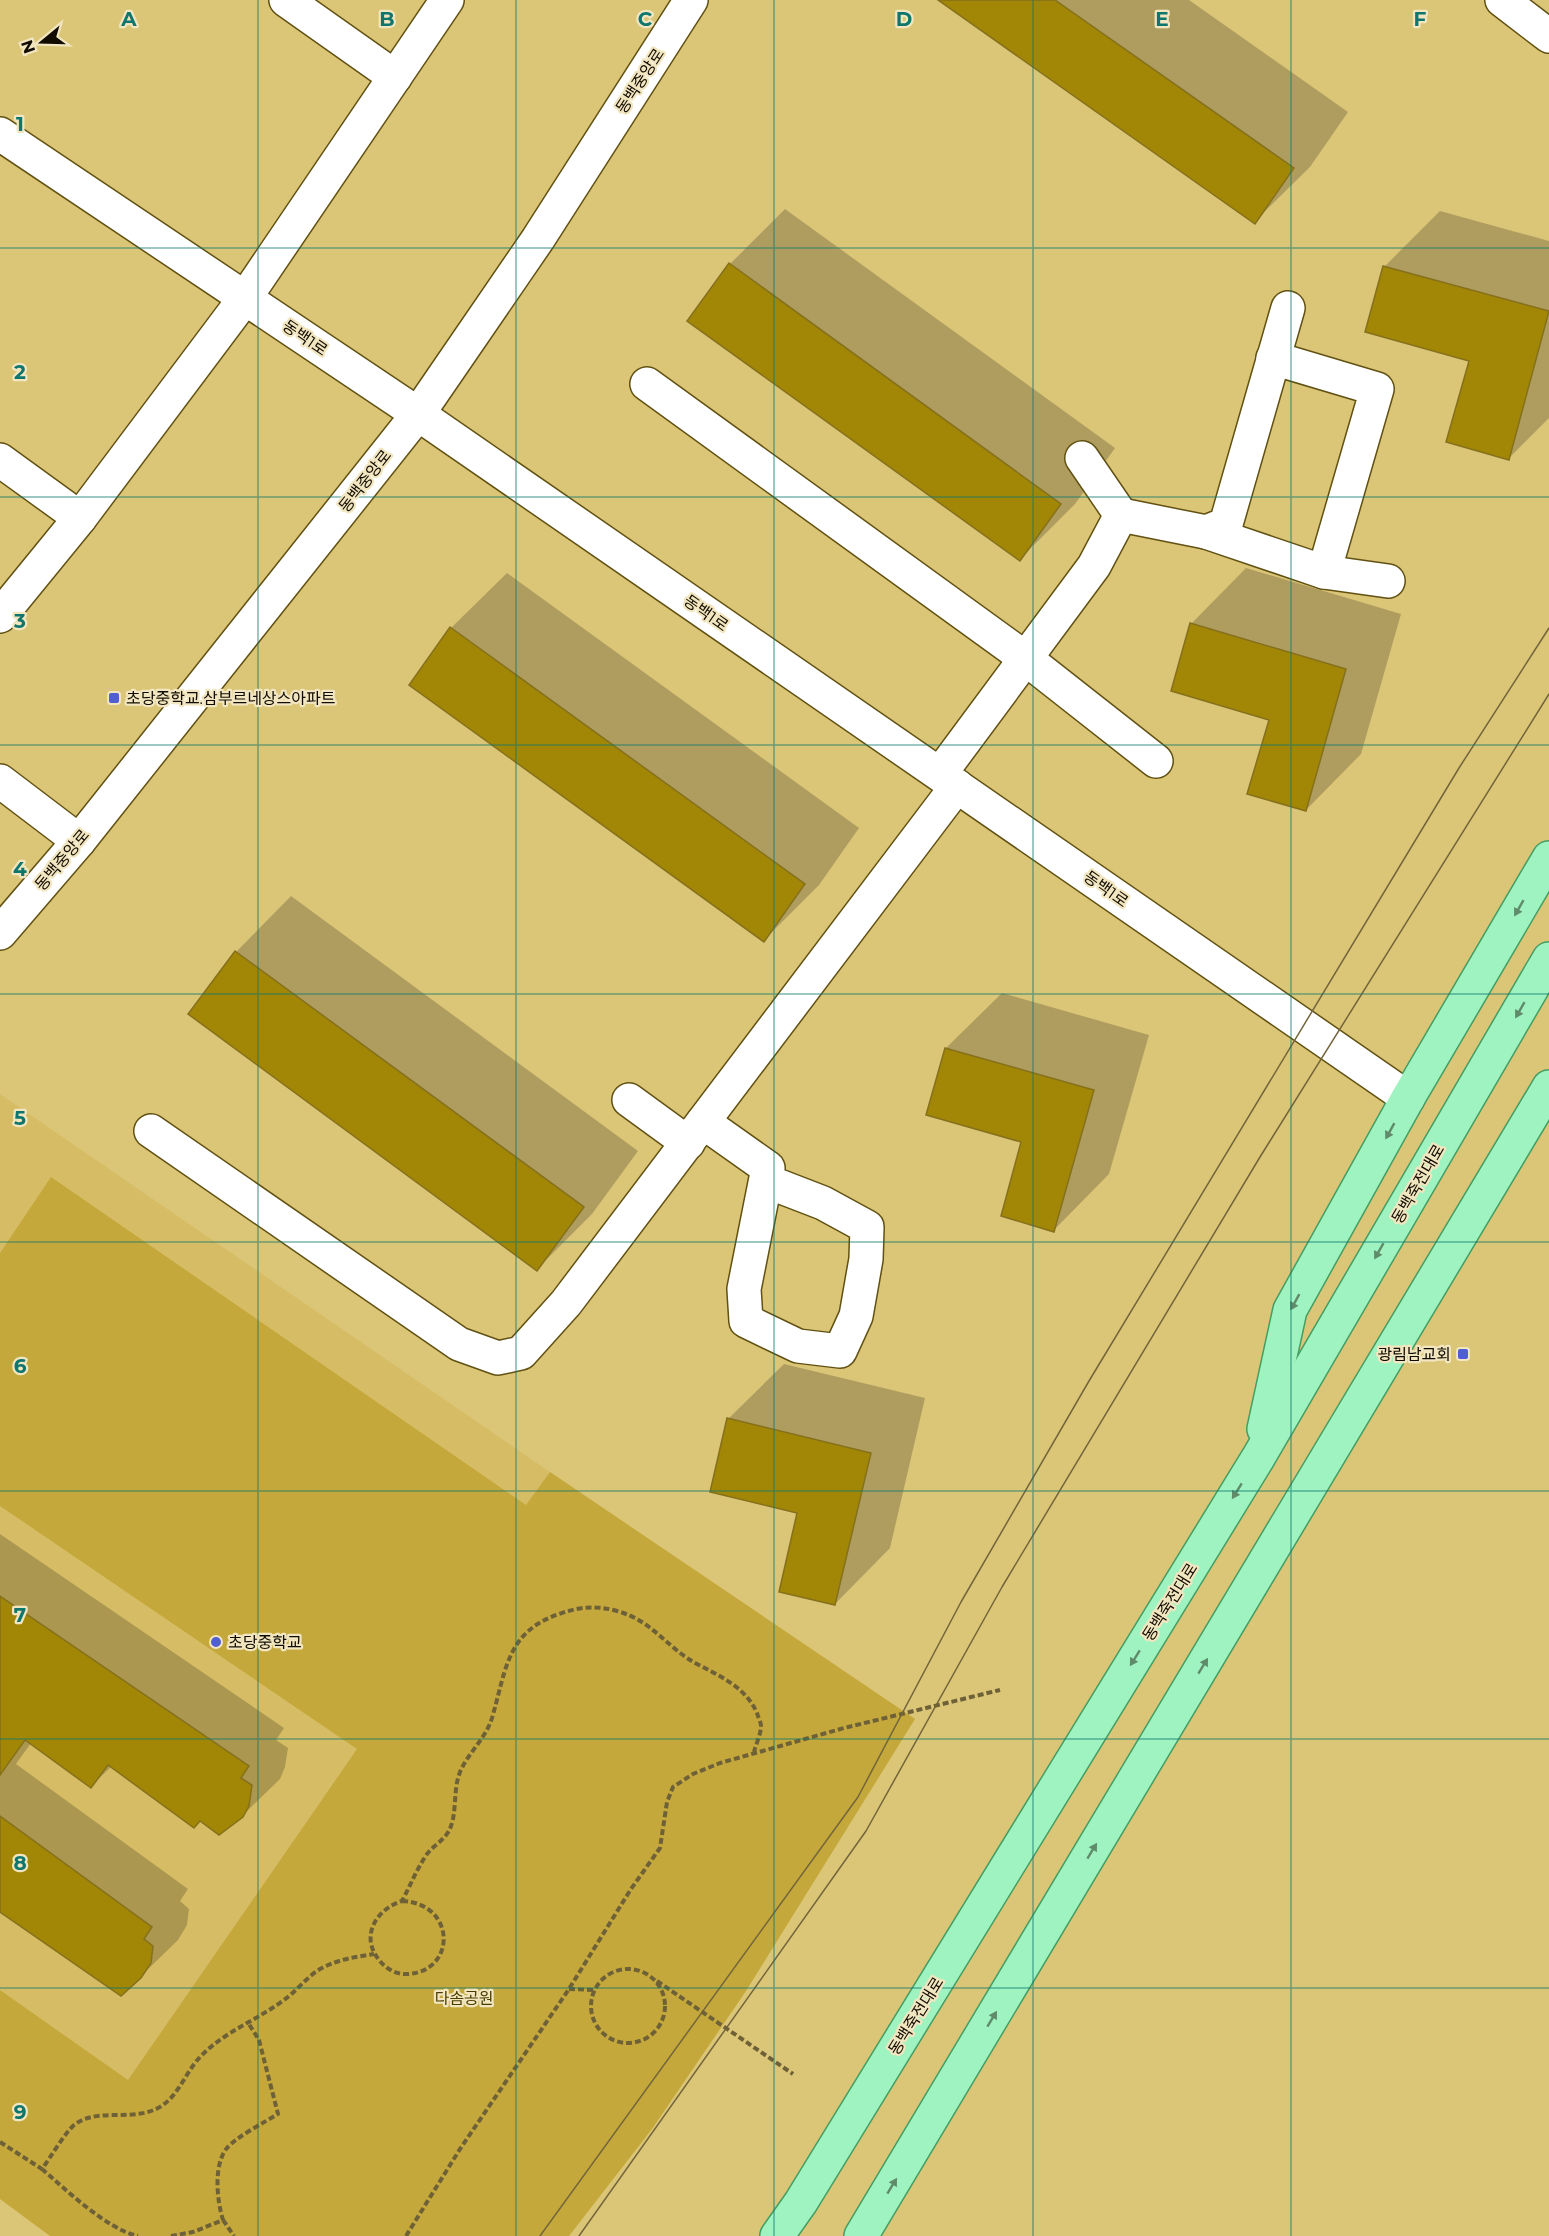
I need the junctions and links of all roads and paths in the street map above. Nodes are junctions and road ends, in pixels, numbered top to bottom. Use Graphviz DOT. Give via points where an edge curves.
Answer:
graph roads {
  1 [pos="286,0"];
  2 [pos="447,0"];
  3 [pos="691,0"];
  4 [pos="1516,4"];
  5 [pos="1549,36"];
  6 [pos="395,77"];
  7 [pos="0,134"];
  8 [pos="245,298"];
  9 [pos="1288,308"];
  10 [pos="1273,358"];
  11 [pos="647,384"];
  12 [pos="418,414"];
  13 [pos="1082,458"];
  14 [pos="0,460"];
  15 [pos="1121,514"];
  16 [pos="80,518"];
  17 [pos="1206,532"];
  18 [pos="1324,572"];
  19 [pos="1388,581"];
  20 [pos="0,616"];
  21 [pos="1025,658"];
  22 [pos="1156,761"];
  23 [pos="949,780"];
  24 [pos="0,781"];
  25 [pos="79,841"];
  26 [pos="1549,858"];
  27 [pos="0,933"];
  28 [pos="1549,959"];
  29 [pos="1549,1087"];
  30 [pos="1408,1098"];
  31 [pos="629,1100"];
  32 [pos="1549,1103"];
  33 [pos="151,1131"];
  34 [pos="696,1132"];
  35 [pos="1506,1162"];
  36 [pos="766,1181"];
  37 [pos="1258,1458"];
  38 [pos="1000,1690"];
  39 [pos="754,1753"];
  40 [pos="402,1901"];
  41 [pos="374,1954"];
  42 [pos="648,1975"];
  43 [pos="569,1989"];
  44 [pos="593,1990"];
  45 [pos="247,2021"];
  46 [pos="793,2074"];
  47 [pos="0,2142"];
  48 [pos="42,2169"];
  49 [pos="224,2220"];
  50 [pos="138,2236"];
  51 [pos="171,2236"];
  52 [pos="234,2236"];
  53 [pos="406,2236"];
  54 [pos="777,2236"];
  55 [pos="861,2236"];
  1 -- 6 [label="street"];
  2 -- 6 [label="street"];
  3 -- 12 [label="street, 동백중앙로" via="538,239"];
  4 -- 5 [label="street"];
  6 -- 8 [label="street"];
  7 -- 8 [label="street, 동백1로"];
  8 -- 12 [label="street, 동백1로"];
  8 -- 16 [label="street"];
  9 -- 10 [label="street"];
  10 -- 17 [label="street" via="1226,524"];
  10 -- 18 [label="street" via="1377,389"];
  11 -- 21 [label="street"];
  12 -- 23 [label="street, 동백1로"];
  12 -- 25 [label="street, 동백중앙로"];
  13 -- 15 [label="street"];
  14 -- 16 [label="street"];
  15 -- 17 [label="street"];
  15 -- 21 [label="street" via="1094,566"];
  16 -- 20 [label="street"];
  17 -- 18 [label="street"];
  18 -- 19 [label="street"];
  21 -- 22 [label="street"];
  21 -- 23 [label="street"];
  23 -- 30 [label="street, 동백1로"];
  23 -- 34 [label="street"];
  24 -- 25 [label="street"];
  25 -- 27 [label="street, 동백중앙로"];
  26 -- 30 [label="main road, one-way"];
  28 -- 37 [label="main road, 동백죽전대로, one-way"];
  29 -- 35 [label="main road"];
  30 -- 37 [label="main road, one-way" via="1290,1310"];
  31 -- 34 [label="street"];
  32 -- 35 [label="main road"];
  33 -- 34 [label="street" via="459,1344 498,1358 521,1353 551,1320"];
  34 -- 36 [label="street" via="768,1168"];
  55 -- 35 [label="main road, one-way"];
  36 -- 36 [label="street" via="744,1289 746,1321 798,1346 850,1357 866,1259 867,1227 823,1203"];
  37 -- 54 [label="main road, 동백죽전대로, one-way"];
  38 -- 39 [label="path"];
  39 -- 40 [label="path" via="761,1725 753,1704 723,1678 682,1656 652,1627 624,1613 593,1606 554,1615 521,1635 511,1652 491,1720 460,1773 451,1826 442,1841 426,1854"];
  39 -- 43 [label="path" via="693,1774 673,1787 660,1848"];
  40 -- 41 [label="path" via="382,1911 375,1921 371,1932"];
  40 -- 41 [label="path" via="414,1901 434,1913 444,1936 442,1949 427,1969 415,1974 391,1971"];
  41 -- 45 [label="path" via="340,1959 319,1969 283,2001"];
  42 -- 44 [label="path" via="636,1969 611,1971"];
  42 -- 44 [label="path" via="663,1993 665,2004 658,2027 640,2041 616,2041 597,2027 591,2009"];
  42 -- 46 [label="path"];
  43 -- 44 [label="path"];
  43 -- 53 [label="path"];
  45 -- 48 [label="path" via="213,2044 179,2089 158,2108 135,2115 92,2116 74,2125"];
  45 -- 49 [label="path" via="259,2040 278,2114 227,2148 217,2173"];
  47 -- 48 [label="path"];
  48 -- 50 [label="path" via="105,2220"];
  49 -- 51 [label="path"];
  49 -- 52 [label="path"];
}
